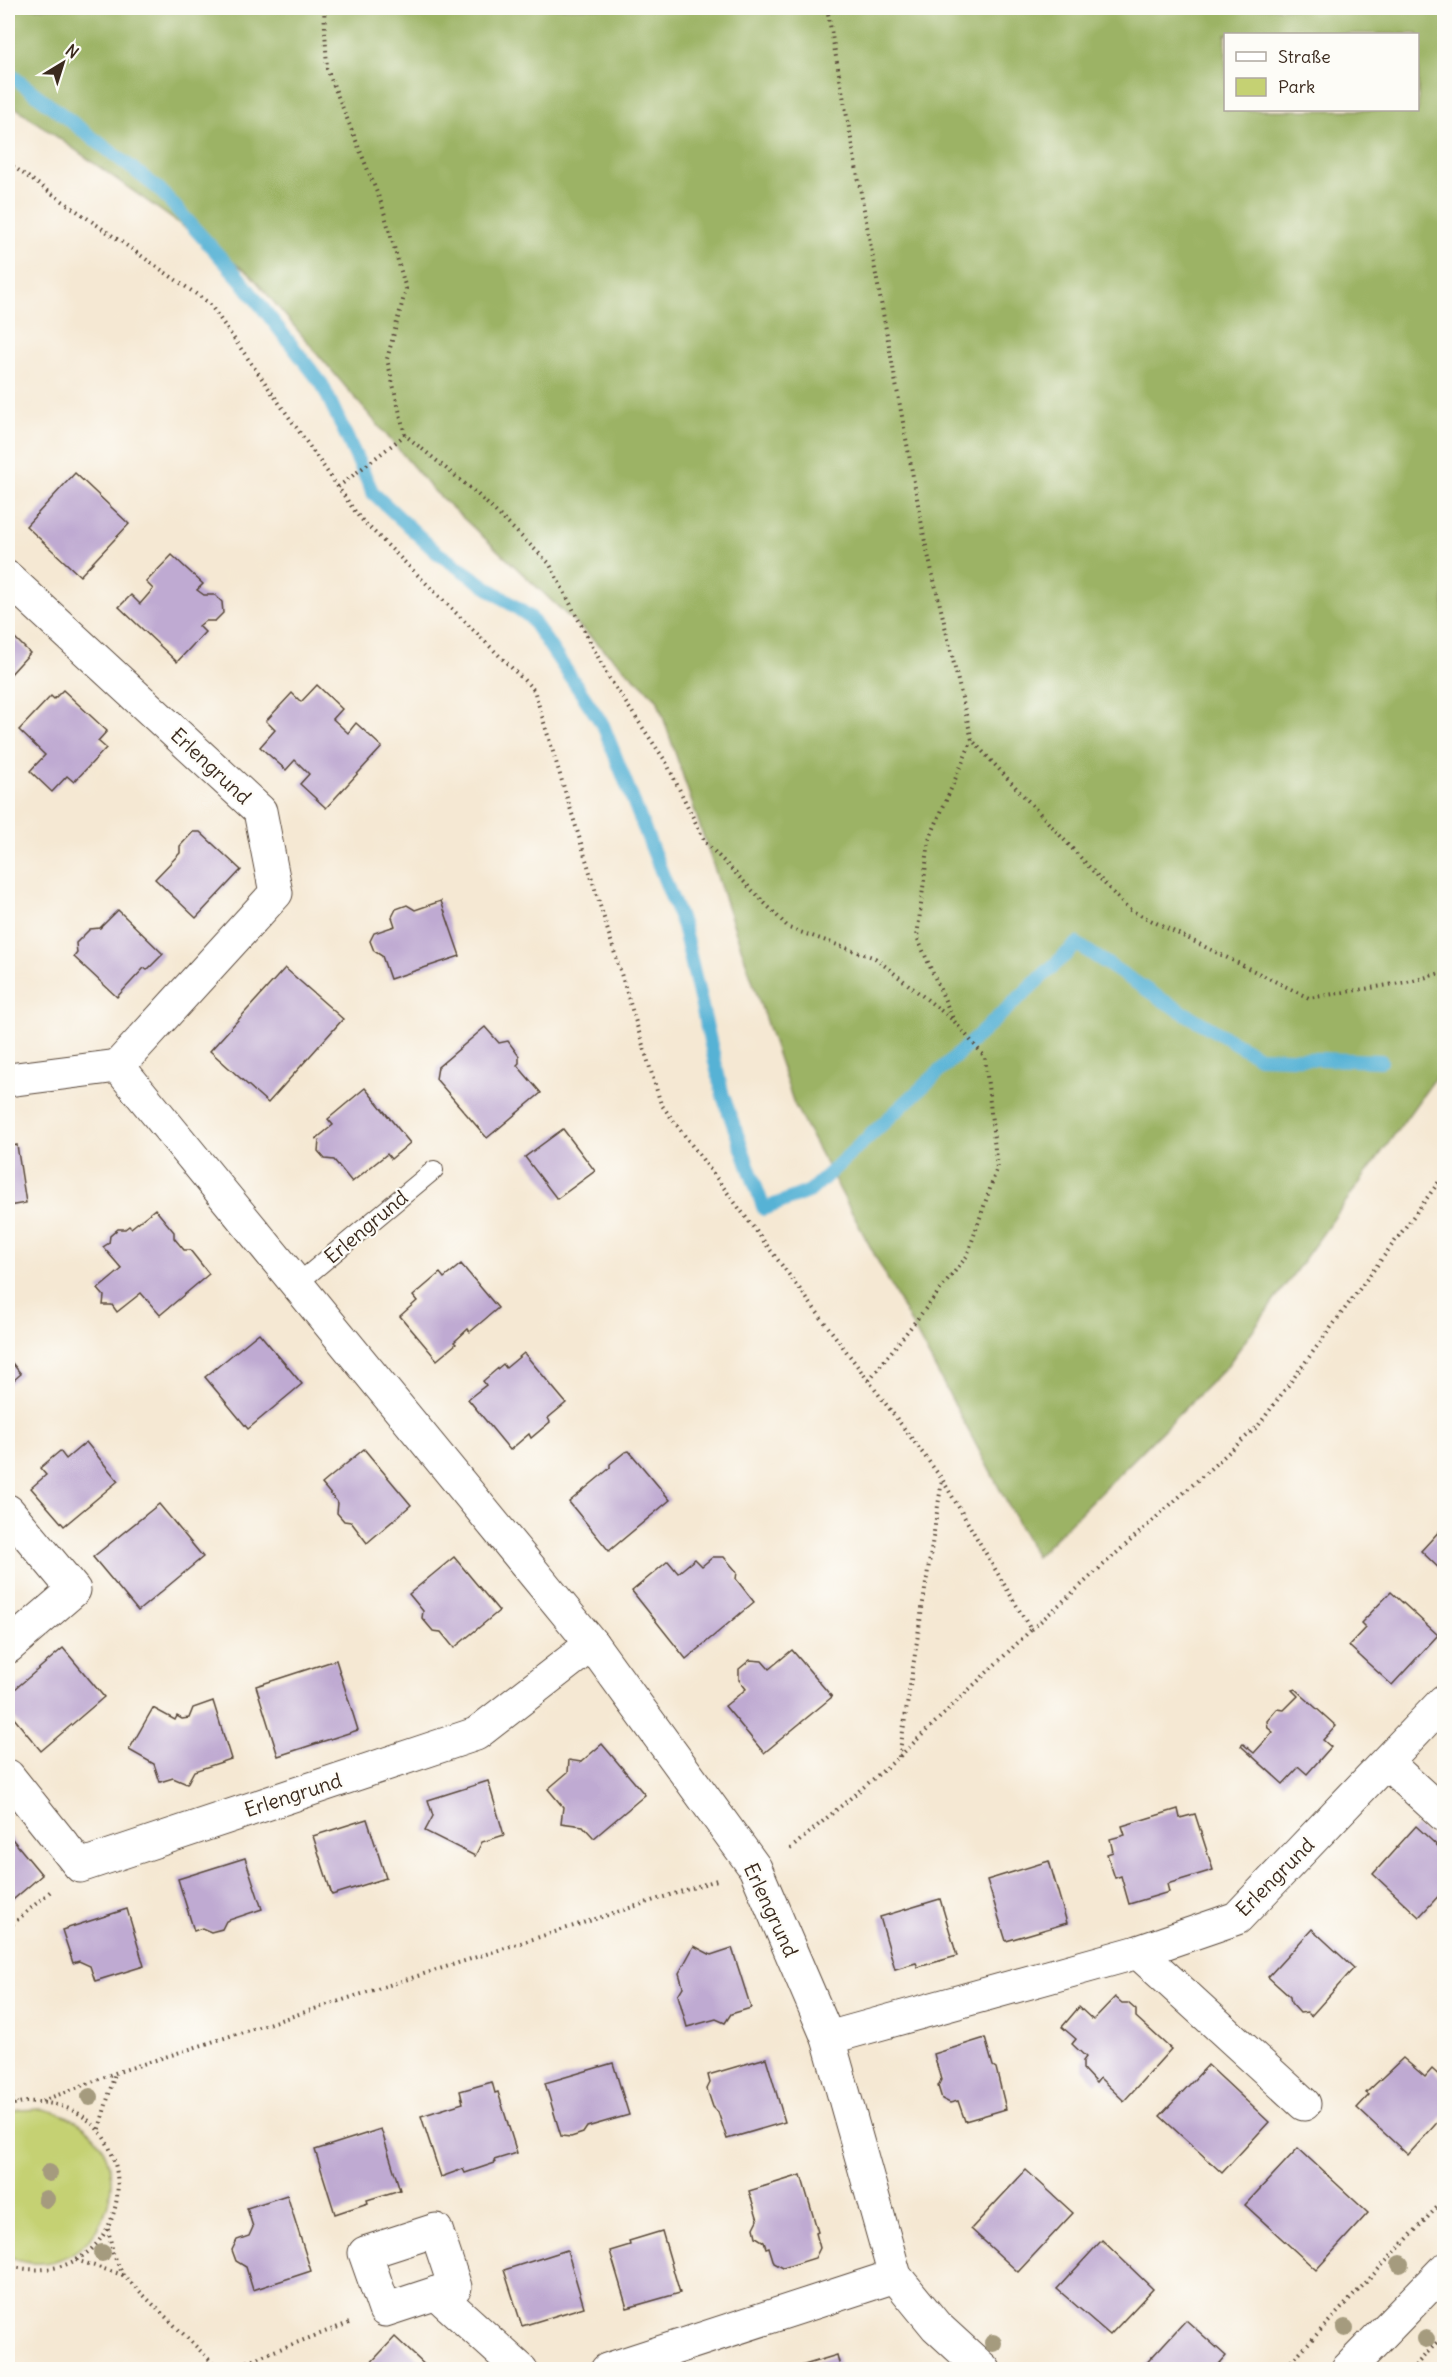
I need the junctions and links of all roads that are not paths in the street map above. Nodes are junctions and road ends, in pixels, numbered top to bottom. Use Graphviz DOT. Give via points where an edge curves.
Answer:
graph roads {
  1 [pos="8,578"];
  2 [pos="118,1066"];
  3 [pos="8,1080"];
  4 [pos="434,1170"];
  5 [pos="297,1284"];
  6 [pos="8,1511"];
  7 [pos="18,1544"];
  8 [pos="592,1644"];
  9 [pos="8,1647"];
  10 [pos="1444,1701"];
  11 [pos="1387,1763"];
  12 [pos="8,1776"];
  13 [pos="1444,1815"];
  14 [pos="1138,1952"];
  15 [pos="828,2038"];
  16 [pos="1304,2104"];
  17 [pos="1444,2270"];
  18 [pos="895,2276"];
  19 [pos="436,2293"];
  20 [pos="521,2370"];
  21 [pos="607,2370"];
  22 [pos="984,2370"];
  23 [pos="1347,2370"];
  1 -- 2 [label="street, Erlengrund" via="260,811 276,893"];
  2 -- 3 [label="street"];
  2 -- 5 [label="street, Erlengrund"];
  4 -- 5 [label="lane, Erlengrund"];
  5 -- 8 [label="street, Erlengrund"];
  6 -- 7 [label="street"];
  7 -- 9 [label="street" via="74,1590"];
  8 -- 12 [label="street, Erlengrund" via="476,1734 80,1866"];
  8 -- 15 [label="street, Erlengrund" via="755,1868"];
  10 -- 11 [label="street, Erlengrund"];
  11 -- 13 [label="street"];
  11 -- 14 [label="street, Erlengrund" via="1237,1918"];
  14 -- 15 [label="street, Erlengrund"];
  14 -- 16 [label="street"];
  15 -- 18 [label="street, Erlengrund"];
  17 -- 23 [label="street"];
  18 -- 21 [label="street"];
  18 -- 22 [label="street, Erlengrund" via="936,2326"];
  19 -- 19 [label="street" via="455,2287 436,2230 365,2253 385,2310"];
  19 -- 20 [label="street"];
}
